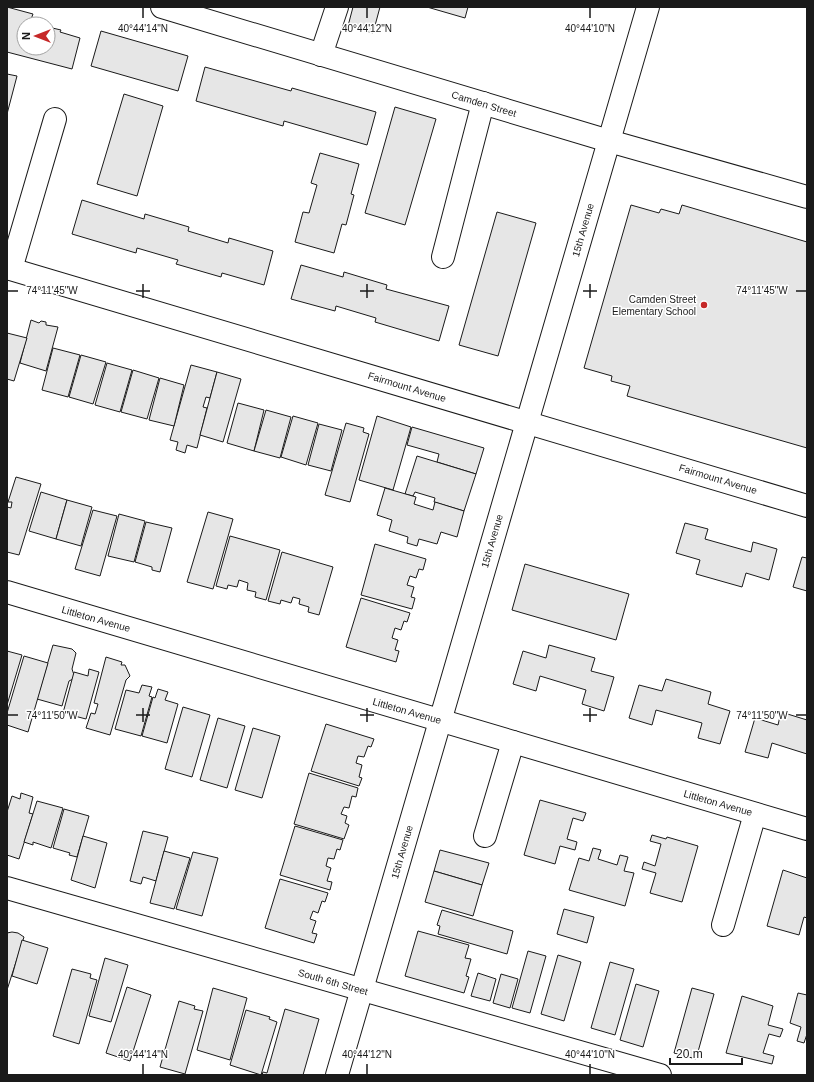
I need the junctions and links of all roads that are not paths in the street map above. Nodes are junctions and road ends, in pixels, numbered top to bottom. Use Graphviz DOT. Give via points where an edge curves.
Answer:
graph roads {
  1 [pos="162,7"];
  2 [pos="337,7"];
  3 [pos="648,7"];
  4 [pos="322,55"];
  5 [pos="483,103"];
  6 [pos="56,119"];
  7 [pos="609,141"];
  8 [pos="807,197"];
  9 [pos="443,257"];
  10 [pos="9,269"];
  11 [pos="527,422"];
  12 [pos="807,506"];
  13 [pos="7,592"];
  14 [pos="440,720"];
  15 [pos="513,742"];
  16 [pos="755,814"];
  17 [pos="807,829"];
  18 [pos="485,836"];
  19 [pos="7,888"];
  20 [pos="723,924"];
  21 [pos="362,990"];
  22 [pos="337,1075"];
  23 [pos="660,1075"];
  1 -- 4 [label="street, Camden Street"];
  2 -- 4 [label="street"];
  3 -- 7 [label="street, 15th Avenue"];
  4 -- 5 [label="street, Camden Street"];
  5 -- 7 [label="street, Camden Street"];
  5 -- 9 [label="street"];
  6 -- 10 [label="street"];
  7 -- 8 [label="street, Camden Street"];
  7 -- 11 [label="street, 15th Avenue"];
  10 -- 11 [label="street, Fairmount Avenue"];
  11 -- 12 [label="street, Fairmount Avenue"];
  11 -- 14 [label="street, 15th Avenue"];
  13 -- 14 [label="street, Littleton Avenue"];
  14 -- 15 [label="street, Littleton Avenue"];
  14 -- 21 [label="street, 15th Avenue"];
  15 -- 16 [label="street, Littleton Avenue"];
  15 -- 18 [label="street"];
  16 -- 17 [label="street, Littleton Avenue"];
  16 -- 20 [label="street"];
  19 -- 21 [label="street, South 6th Street"];
  21 -- 22 [label="street, 15th Avenue"];
  21 -- 23 [label="street, South 6th Street"];
}
